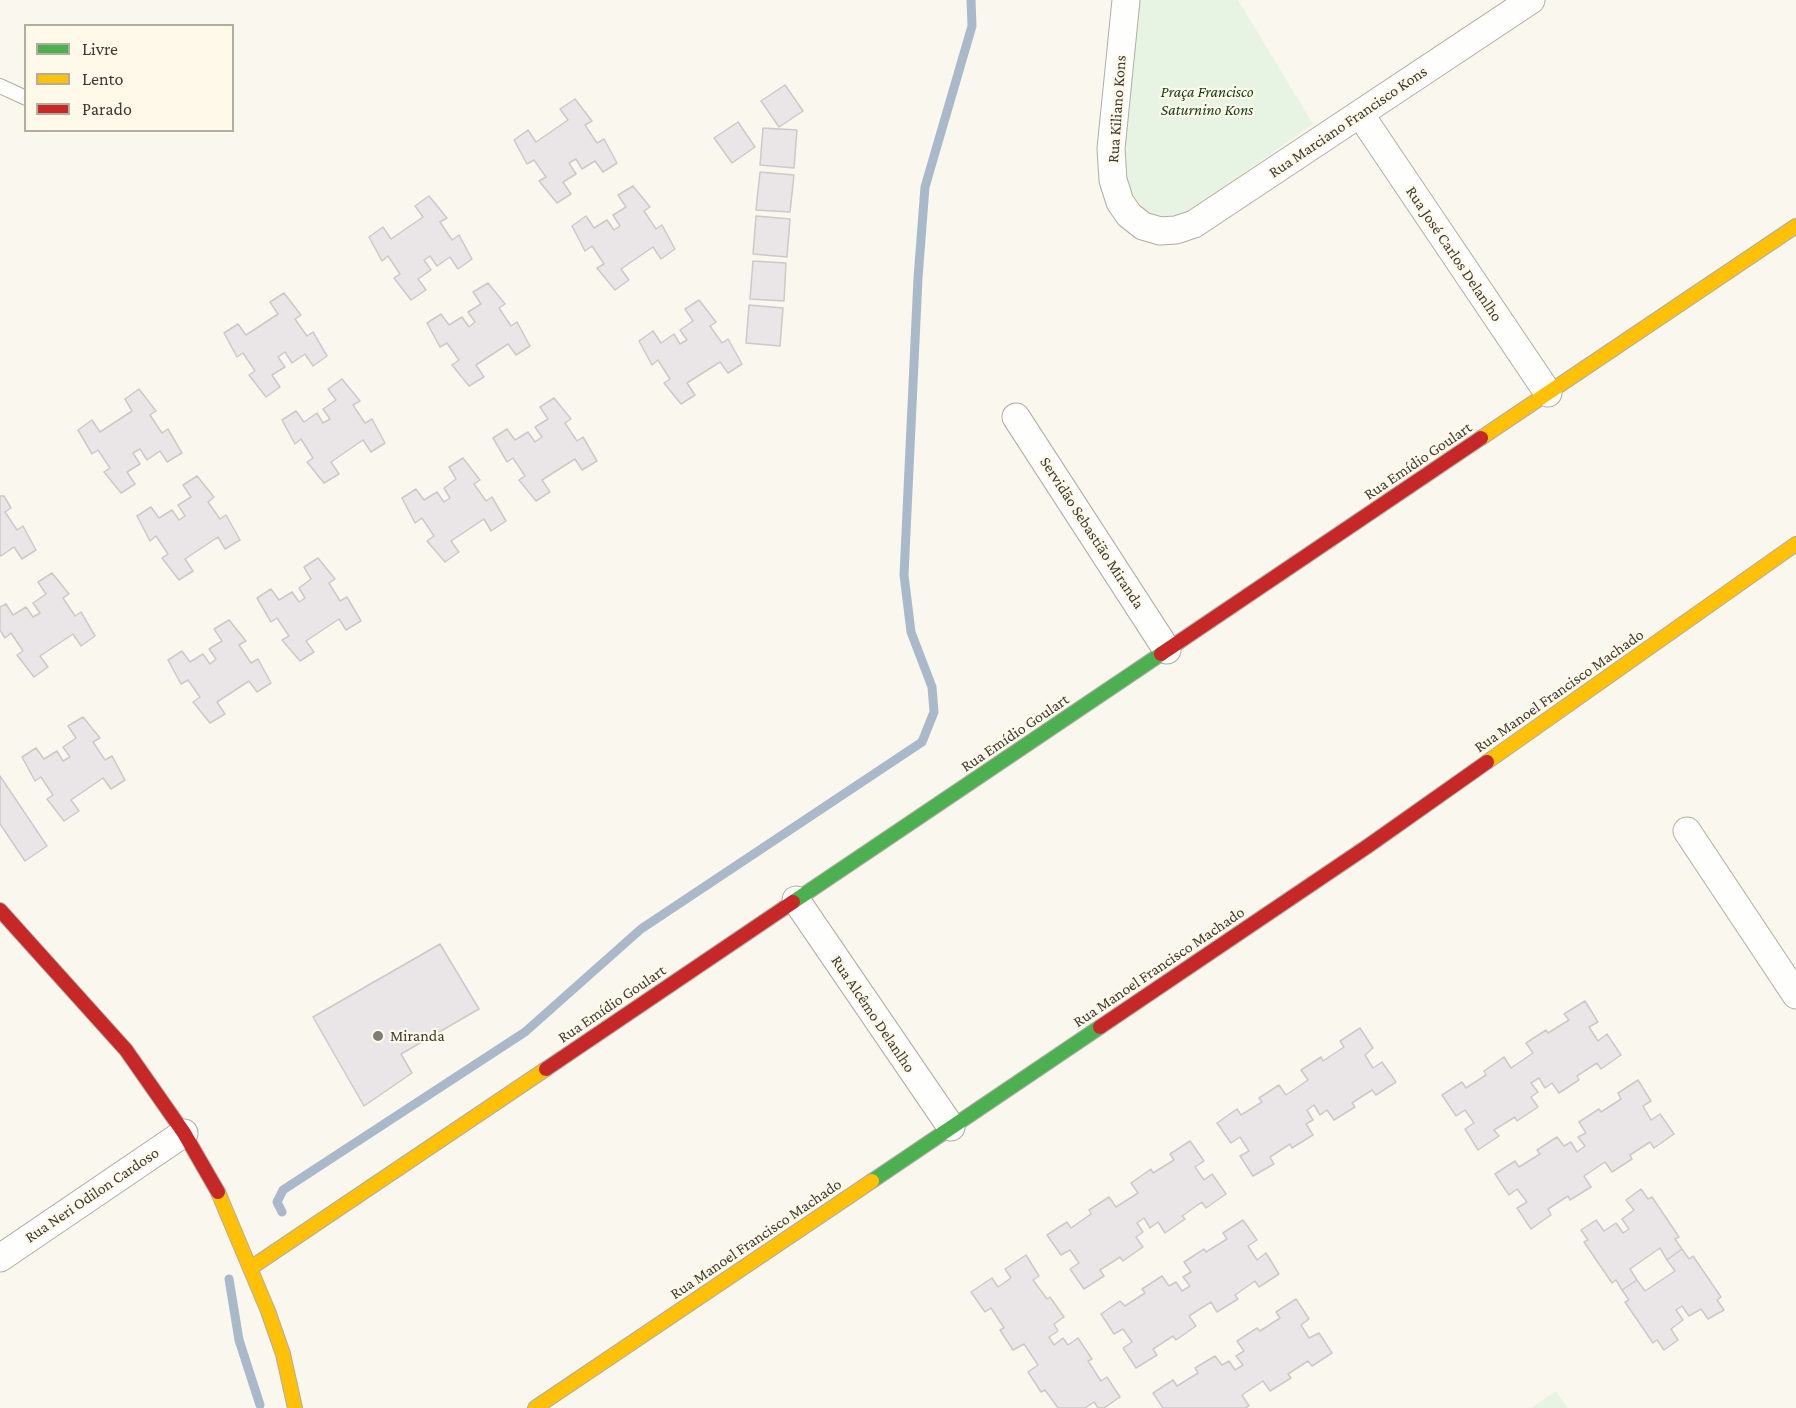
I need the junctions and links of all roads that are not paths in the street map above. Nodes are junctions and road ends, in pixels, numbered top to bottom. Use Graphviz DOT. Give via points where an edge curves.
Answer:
graph roads {
  1 [pos="1126,0"];
  2 [pos="1531,0"];
  3 [pos="0,86"];
  4 [pos="24,97"];
  5 [pos="1360,114"];
  6 [pos="1796,226"];
  7 [pos="1160,231"];
  8 [pos="1548,393"];
  9 [pos="1016,417"];
  10 [pos="1796,544"];
  11 [pos="1167,650"];
  12 [pos="1687,831"];
  13 [pos="795,900"];
  14 [pos="0,910"];
  15 [pos="1796,995"];
  16 [pos="951,1127"];
  17 [pos="184,1132"];
  18 [pos="0,1258"];
  19 [pos="252,1267"];
  20 [pos="289,1405"];
  21 [pos="535,1408"];
  1 -- 7 [label="street, Rua Kiliano Kons" via="1111,149 1113,180 1129,215 1143,226"];
  2 -- 5 [label="street, Rua Marciano Francisco Kons"];
  3 -- 4 [label="lane"];
  5 -- 7 [label="street, Rua Marciano Francisco Kons" via="1194,224"];
  5 -- 8 [label="street, Rua José Carlos Delanlho"];
  6 -- 8 [label="street, Rua Emídio Goulart"];
  8 -- 11 [label="street, Rua Emídio Goulart"];
  9 -- 11 [label="street, Servidão Sebastião Miranda"];
  10 -- 16 [label="street, Rua Manoel Francisco Machado" via="1368,846"];
  11 -- 13 [label="street, Rua Emídio Goulart"];
  12 -- 15 [label="street"];
  13 -- 16 [label="street, Rua Alcêmo Delanlho"];
  13 -- 19 [label="street, Rua Emídio Goulart"];
  14 -- 17 [label="street" via="126,1050"];
  16 -- 21 [label="street, Rua Manoel Francisco Machado"];
  17 -- 18 [label="street, Rua Neri Odilon Cardoso"];
  17 -- 19 [label="street" via="211,1178"];
  19 -- 20 [label="street" via="283,1354"];
}
